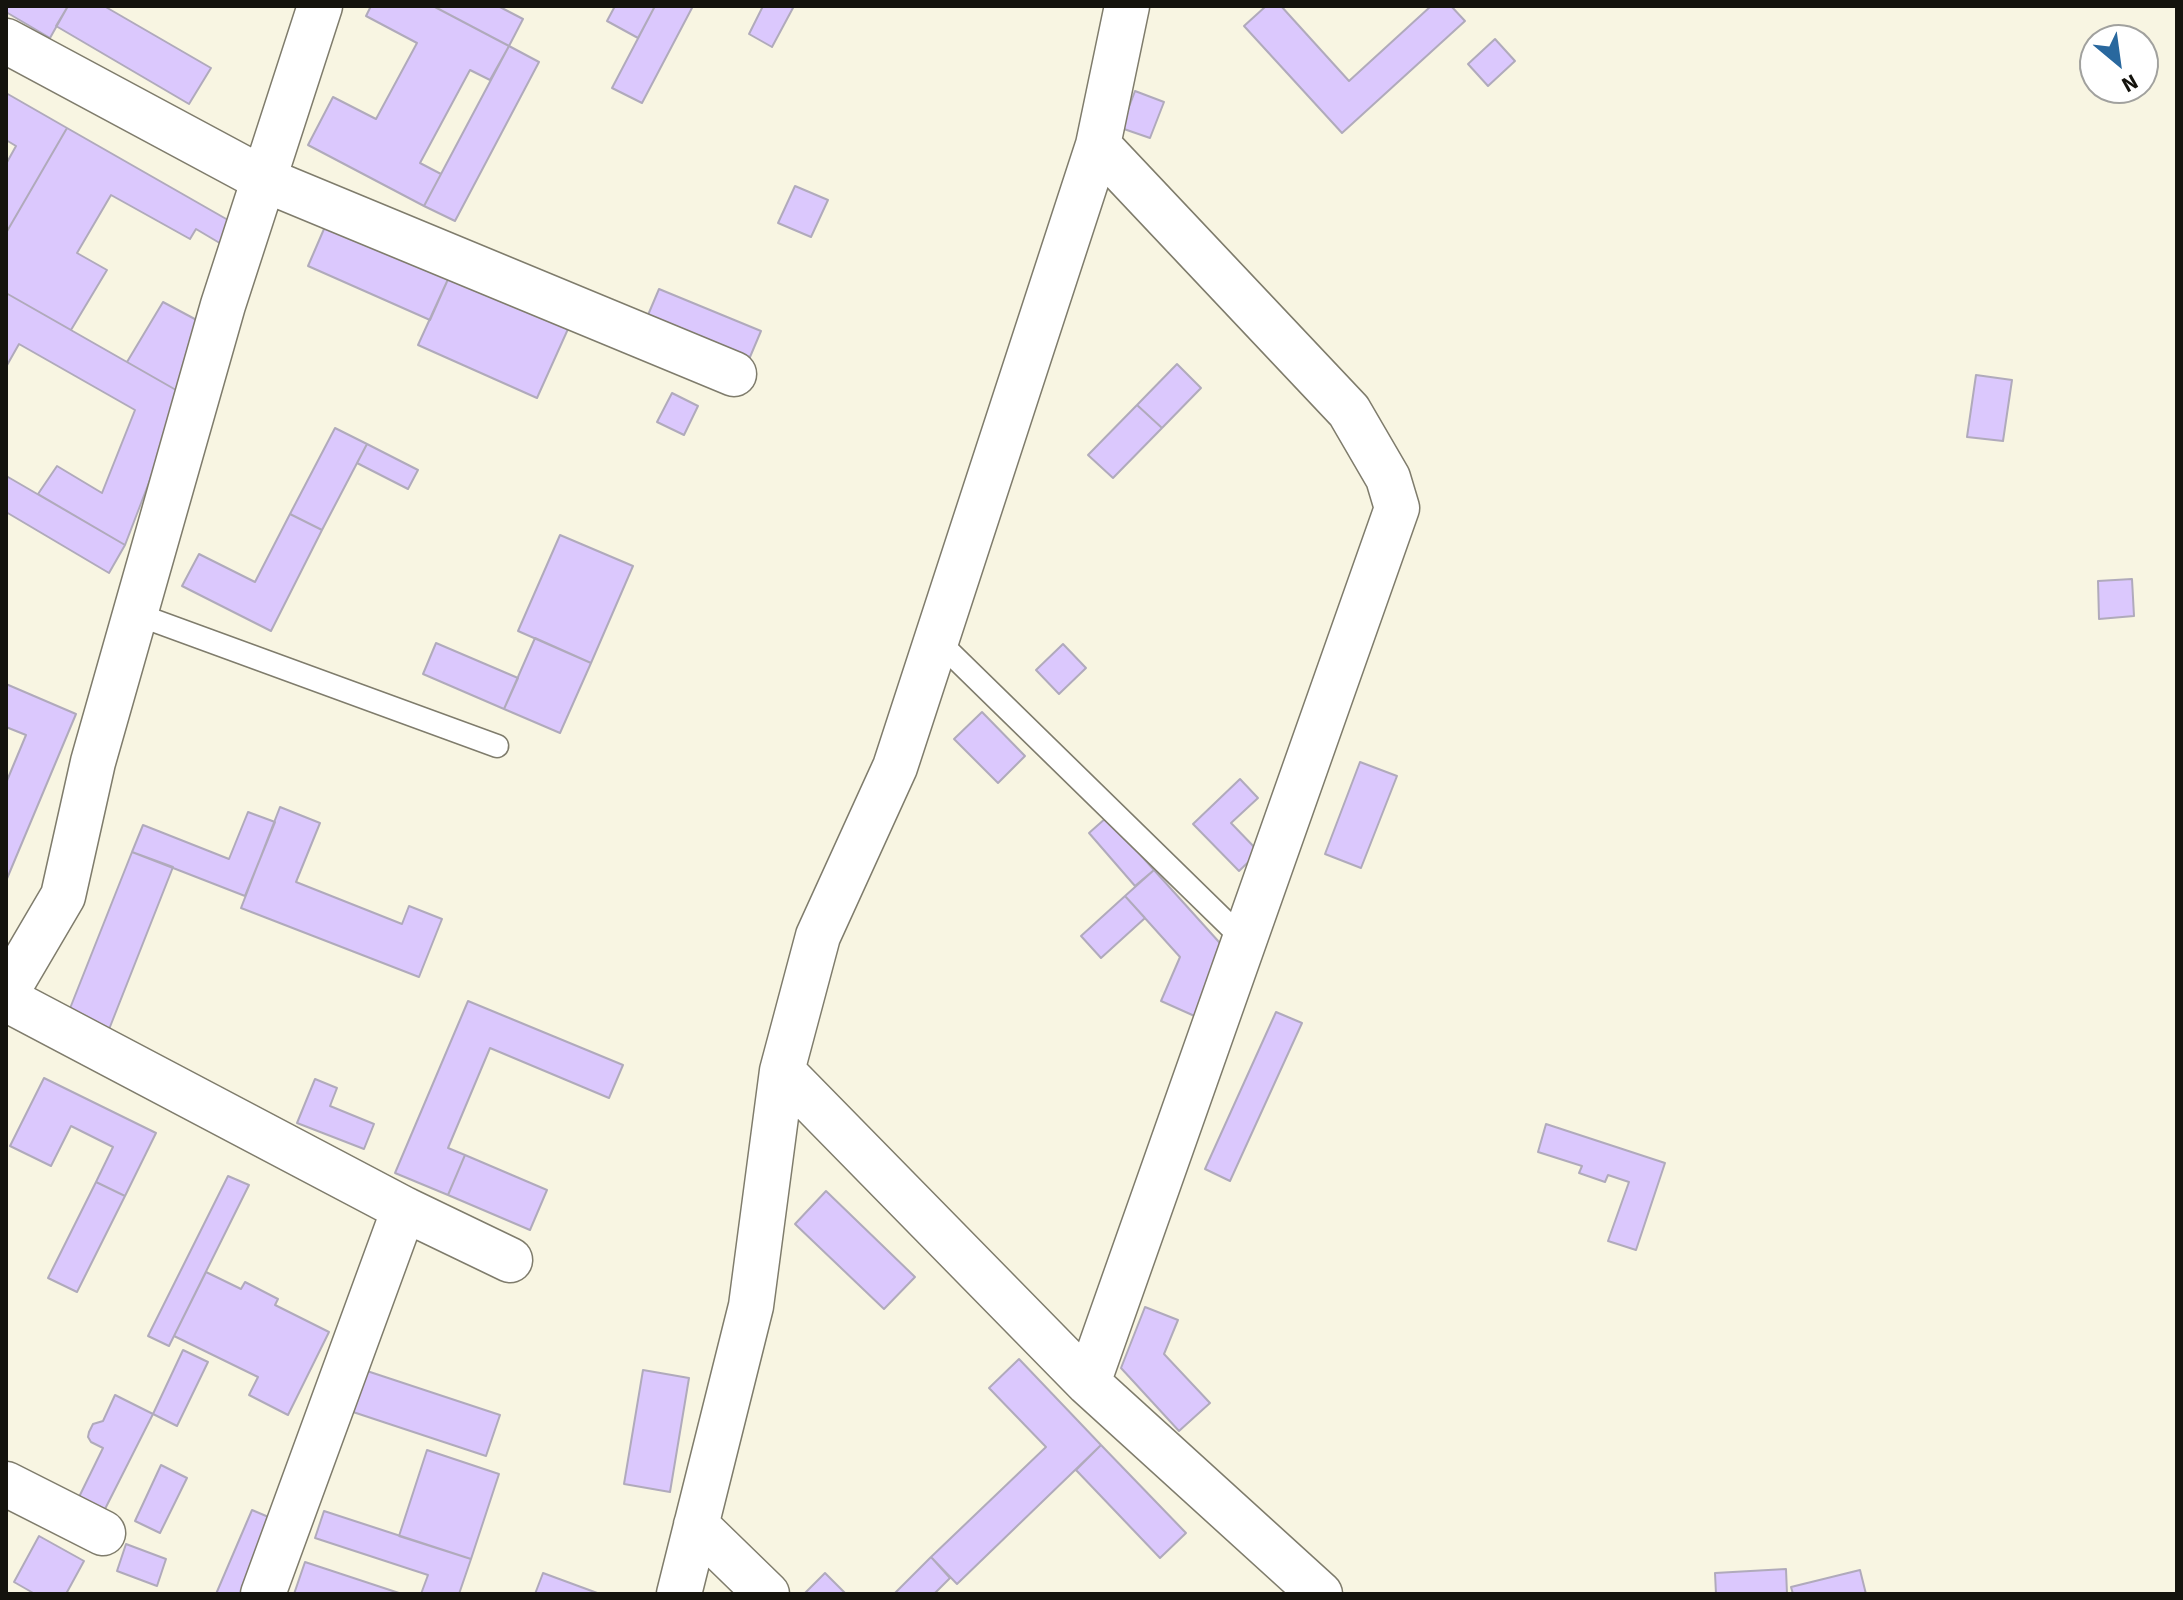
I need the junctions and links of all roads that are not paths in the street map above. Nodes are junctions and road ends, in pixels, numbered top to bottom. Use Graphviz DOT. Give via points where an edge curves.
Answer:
graph roads {
  1 [pos="320,6"];
  2 [pos="1127,6"];
  3 [pos="6,41"];
  4 [pos="1098,145"];
  5 [pos="263,179"];
  6 [pos="734,374"];
  7 [pos="136,614"];
  8 [pos="937,640"];
  9 [pos="497,746"];
  10 [pos="1244,940"];
  11 [pos="6,996"];
  12 [pos="782,1071"];
  13 [pos="404,1209"];
  14 [pos="510,1260"];
  15 [pos="1088,1383"];
  16 [pos="6,1484"];
  17 [pos="696,1525"];
  18 [pos="103,1533"];
  19 [pos="263,1594"];
  20 [pos="679,1594"];
  21 [pos="767,1594"];
  22 [pos="1320,1594"];
  1 -- 5 [label="street"];
  2 -- 4 [label="street"];
  3 -- 5 [label="street"];
  4 -- 8 [label="street"];
  4 -- 10 [label="street" via="1349,411 1388,478 1397,508"];
  5 -- 6 [label="street"];
  5 -- 7 [label="street"];
  7 -- 9 [label="lane"];
  7 -- 11 [label="street" via="93,762 63,896"];
  8 -- 10 [label="lane"];
  8 -- 12 [label="street" via="895,767 818,936"];
  10 -- 15 [label="street"];
  11 -- 13 [label="street"];
  12 -- 15 [label="street"];
  12 -- 17 [label="street" via="751,1306"];
  13 -- 14 [label="street"];
  13 -- 19 [label="street"];
  15 -- 22 [label="street"];
  16 -- 18 [label="street"];
  17 -- 20 [label="street"];
  17 -- 21 [label="street"];
}
